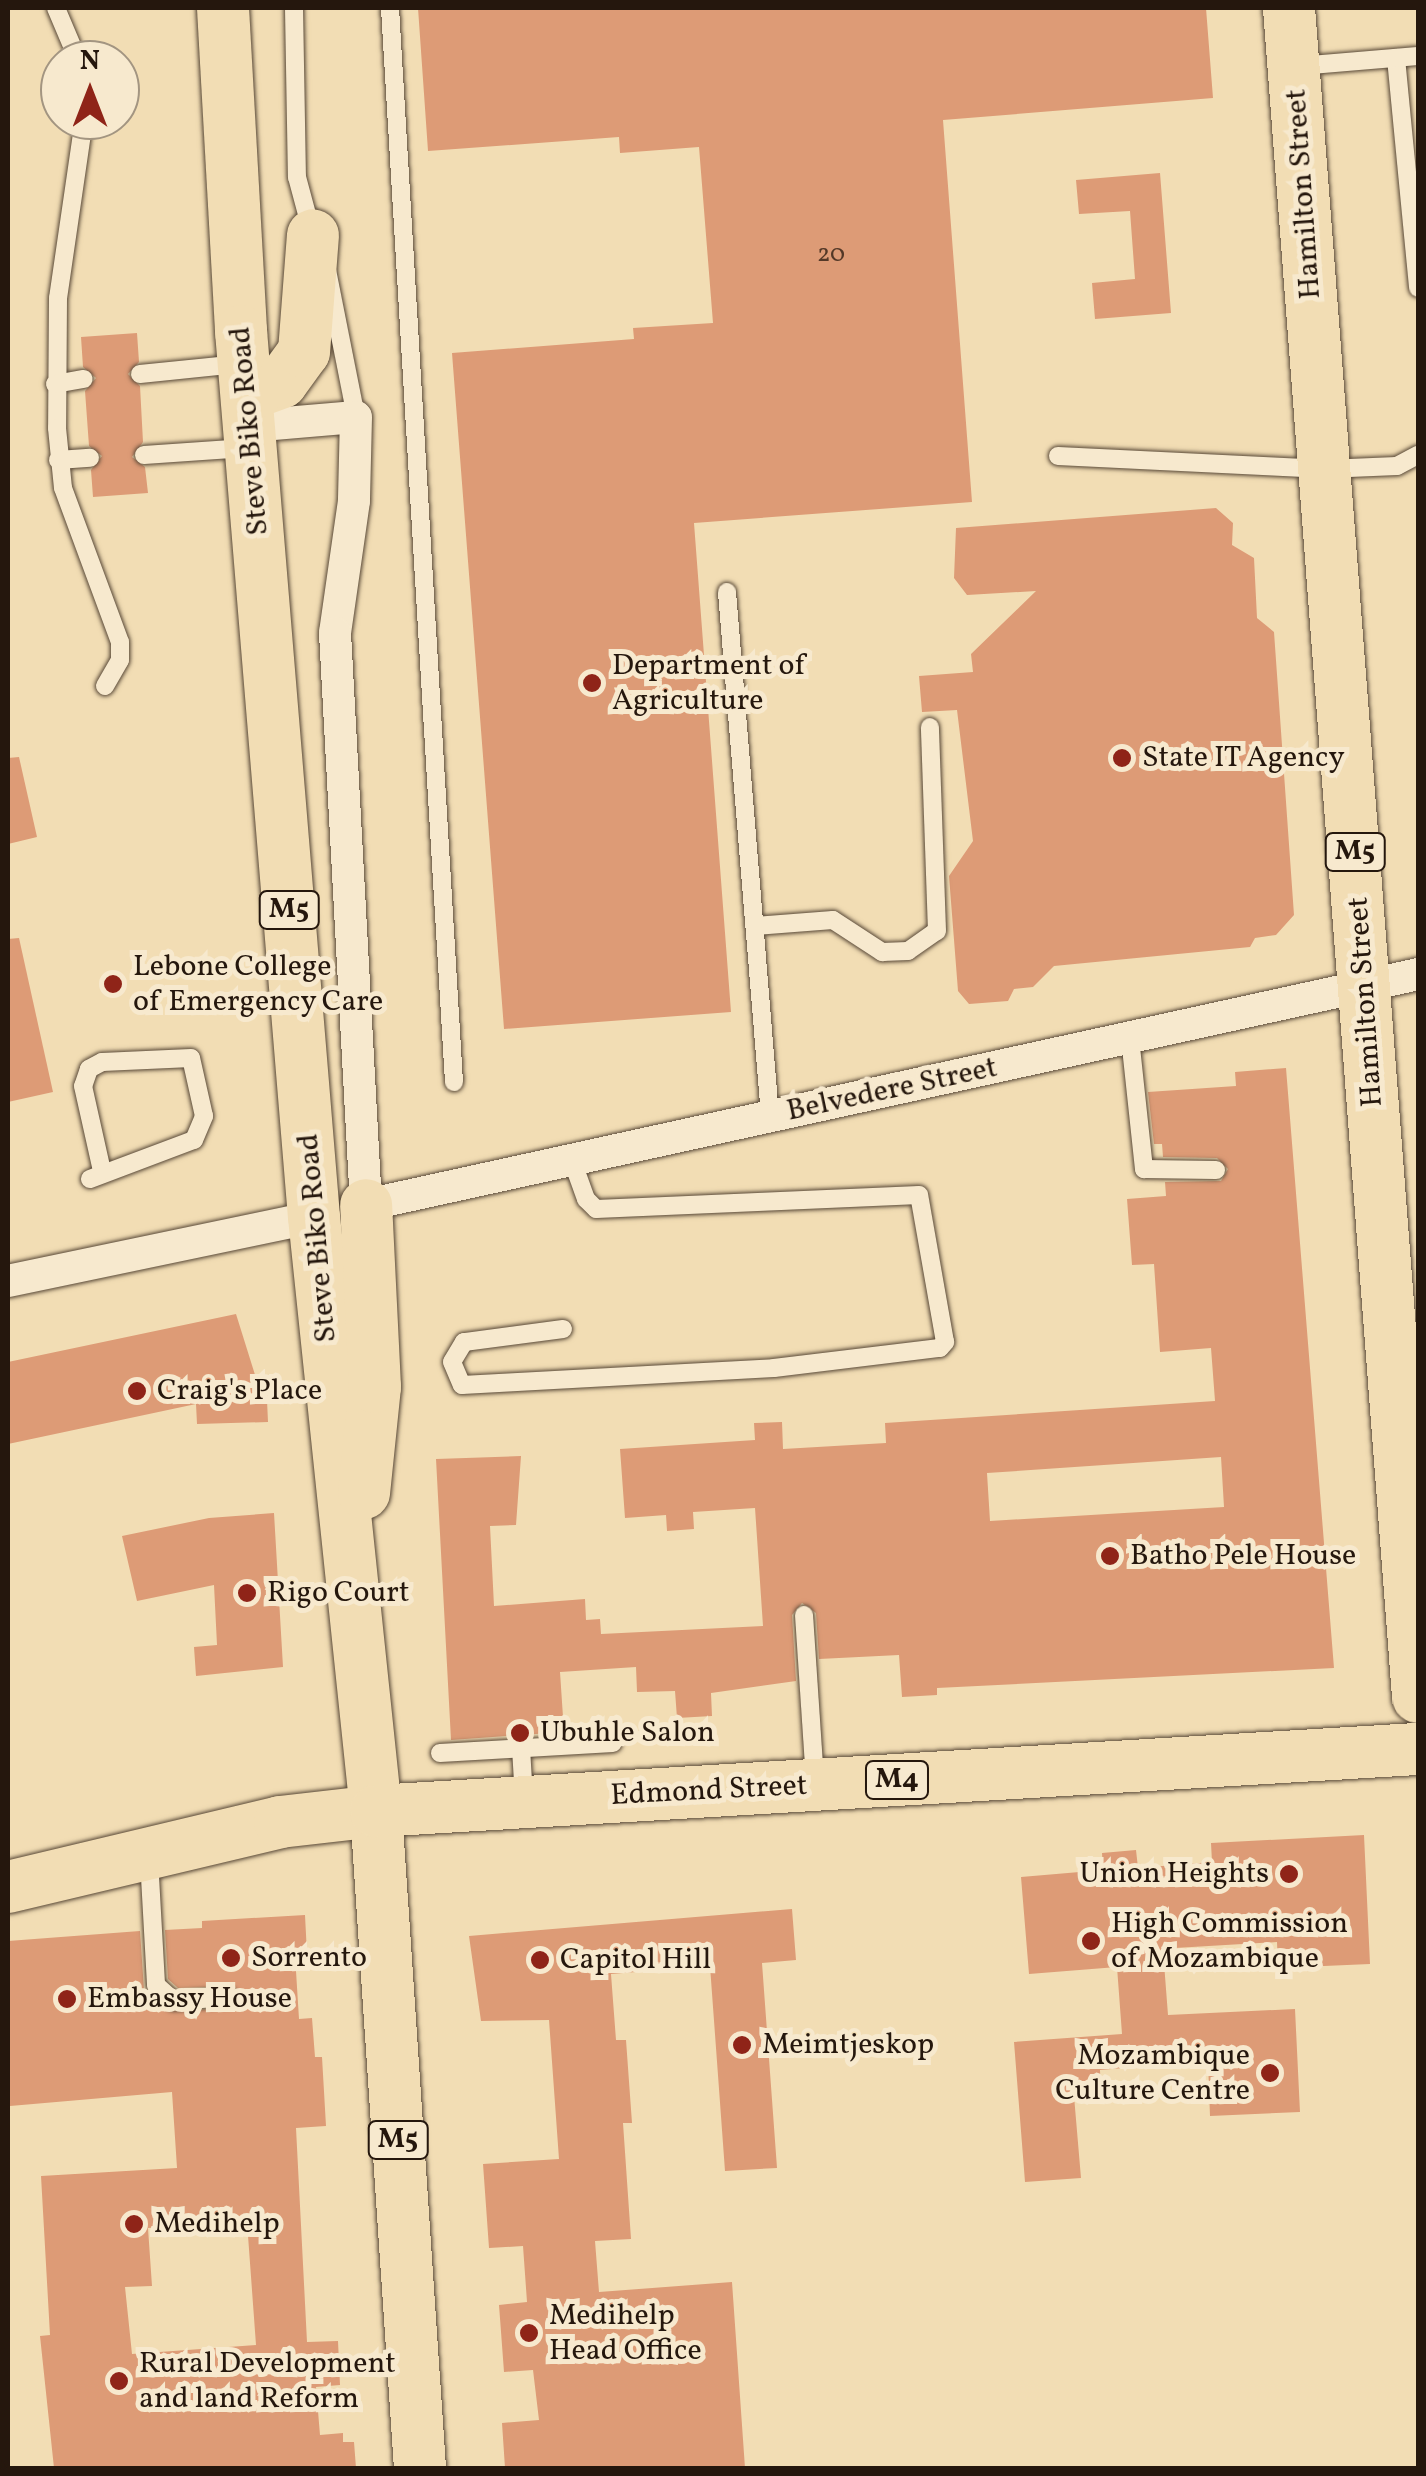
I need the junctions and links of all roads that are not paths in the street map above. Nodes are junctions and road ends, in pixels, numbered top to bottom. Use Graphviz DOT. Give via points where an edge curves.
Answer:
graph roads {
  1 [pos="56,8"];
  2 [pos="223,8"];
  3 [pos="294,8"];
  4 [pos="390,8"];
  5 [pos="1289,8"];
  6 [pos="70,40"];
  7 [pos="1418,56"];
  8 [pos="1396,58"];
  9 [pos="1294,66"];
  10 [pos="81,140"];
  11 [pos="313,236"];
  12 [pos="1418,288"];
  13 [pos="140,374"];
  14 [pos="84,379"];
  15 [pos="55,384"];
  16 [pos="248,408"];
  17 [pos="356,417"];
  18 [pos="144,455"];
  19 [pos="1058,456"];
  20 [pos="90,458"];
  21 [pos="58,460"];
  22 [pos="1417,463"];
  23 [pos="1326,469"];
  24 [pos="727,592"];
  25 [pos="106,686"];
  26 [pos="930,728"];
  27 [pos="755,926"];
  28 [pos="1418,974"];
  29 [pos="1365,985"];
  30 [pos="1130,1038"];
  31 [pos="454,1082"];
  32 [pos="770,1116"];
  33 [pos="572,1160"];
  34 [pos="1216,1170"];
  35 [pos="96,1175"];
  36 [pos="366,1205"];
  37 [pos="314,1216"];
  38 [pos="8,1281"];
  39 [pos="563,1329"];
  40 [pos="350,1568"];
  41 [pos="804,1615"];
  42 [pos="1418,1697"];
  43 [pos="613,1743"];
  44 [pos="521,1748"];
  45 [pos="1418,1748"];
  46 [pos="440,1753"];
  47 [pos="815,1785"];
  48 [pos="524,1802"];
  49 [pos="376,1811"];
  50 [pos="149,1853"];
  51 [pos="8,1887"];
  52 [pos="229,1997"];
  53 [pos="420,2468"];
  1 -- 6 [label="lane"];
  2 -- 16 [label="main road, Steve Biko Road / M5"];
  3 -- 11 [label="lane" via="297,177"];
  4 -- 31 [label="lane"];
  5 -- 9 [label="main road, Hamilton Street / M5"];
  7 -- 8 [label="lane"];
  8 -- 9 [label="lane"];
  8 -- 12 [label="lane"];
  9 -- 23 [label="main road, Hamilton Street / M5"];
  10 -- 15 [label="lane" via="58,298"];
  11 -- 16 [label="main road" via="304,352 282,382"];
  11 -- 17 [label="lane" via="335,293"];
  13 -- 16 [label="lane"];
  14 -- 15 [label="lane"];
  15 -- 21 [label="lane"];
  16 -- 17 [label="street"];
  16 -- 18 [label="lane"];
  16 -- 37 [label="main road, Steve Biko Road / M5"];
  17 -- 36 [label="street" via="354,500 335,632"];
  19 -- 23 [label="lane"];
  20 -- 21 [label="lane"];
  21 -- 25 [label="lane" via="120,642 120,660"];
  22 -- 23 [label="lane"];
  23 -- 29 [label="main road, Hamilton Street / M5"];
  24 -- 27 [label="lane"];
  26 -- 27 [label="lane" via="937,931 908,952 882,952 833,920"];
  27 -- 32 [label="lane"];
  28 -- 29 [label="street, Belvedere Street"];
  29 -- 30 [label="street, Belvedere Street"];
  29 -- 42 [label="main road, Hamilton Street / M5"];
  30 -- 32 [label="street, Belvedere Street"];
  30 -- 34 [label="lane" via="1144,1169"];
  32 -- 33 [label="street, Belvedere Street"];
  33 -- 36 [label="street, Belvedere Street"];
  33 -- 39 [label="lane" via="596,1209 919,1195 945,1342 940,1348 774,1368 462,1385 452,1362 464,1342"];
  35 -- 35 [label="lane" via="194,1140 204,1116 191,1058 102,1062 89,1069 83,1086"];
  36 -- 40 [label="main road" via="375,1387"];
  37 -- 38 [label="street"];
  37 -- 40 [label="main road, Steve Biko Road / M5"];
  40 -- 49 [label="main road, Steve Biko Road / M5"];
  41 -- 47 [label="lane"];
  43 -- 44 [label="lane"];
  44 -- 46 [label="lane"];
  44 -- 48 [label="lane"];
  45 -- 47 [label="main road, Edmond Street / M4"];
  47 -- 48 [label="main road, Edmond Street / M4"];
  48 -- 49 [label="main road, Edmond Street / M4"];
  49 -- 50 [label="main road, Edmond Street / M4" via="280,1822"];
  49 -- 53 [label="main road, Steve Biko Road / M5"];
  50 -- 51 [label="main road, Edmond Street / M4"];
  50 -- 52 [label="lane" via="156,1984 174,2001"];
}
